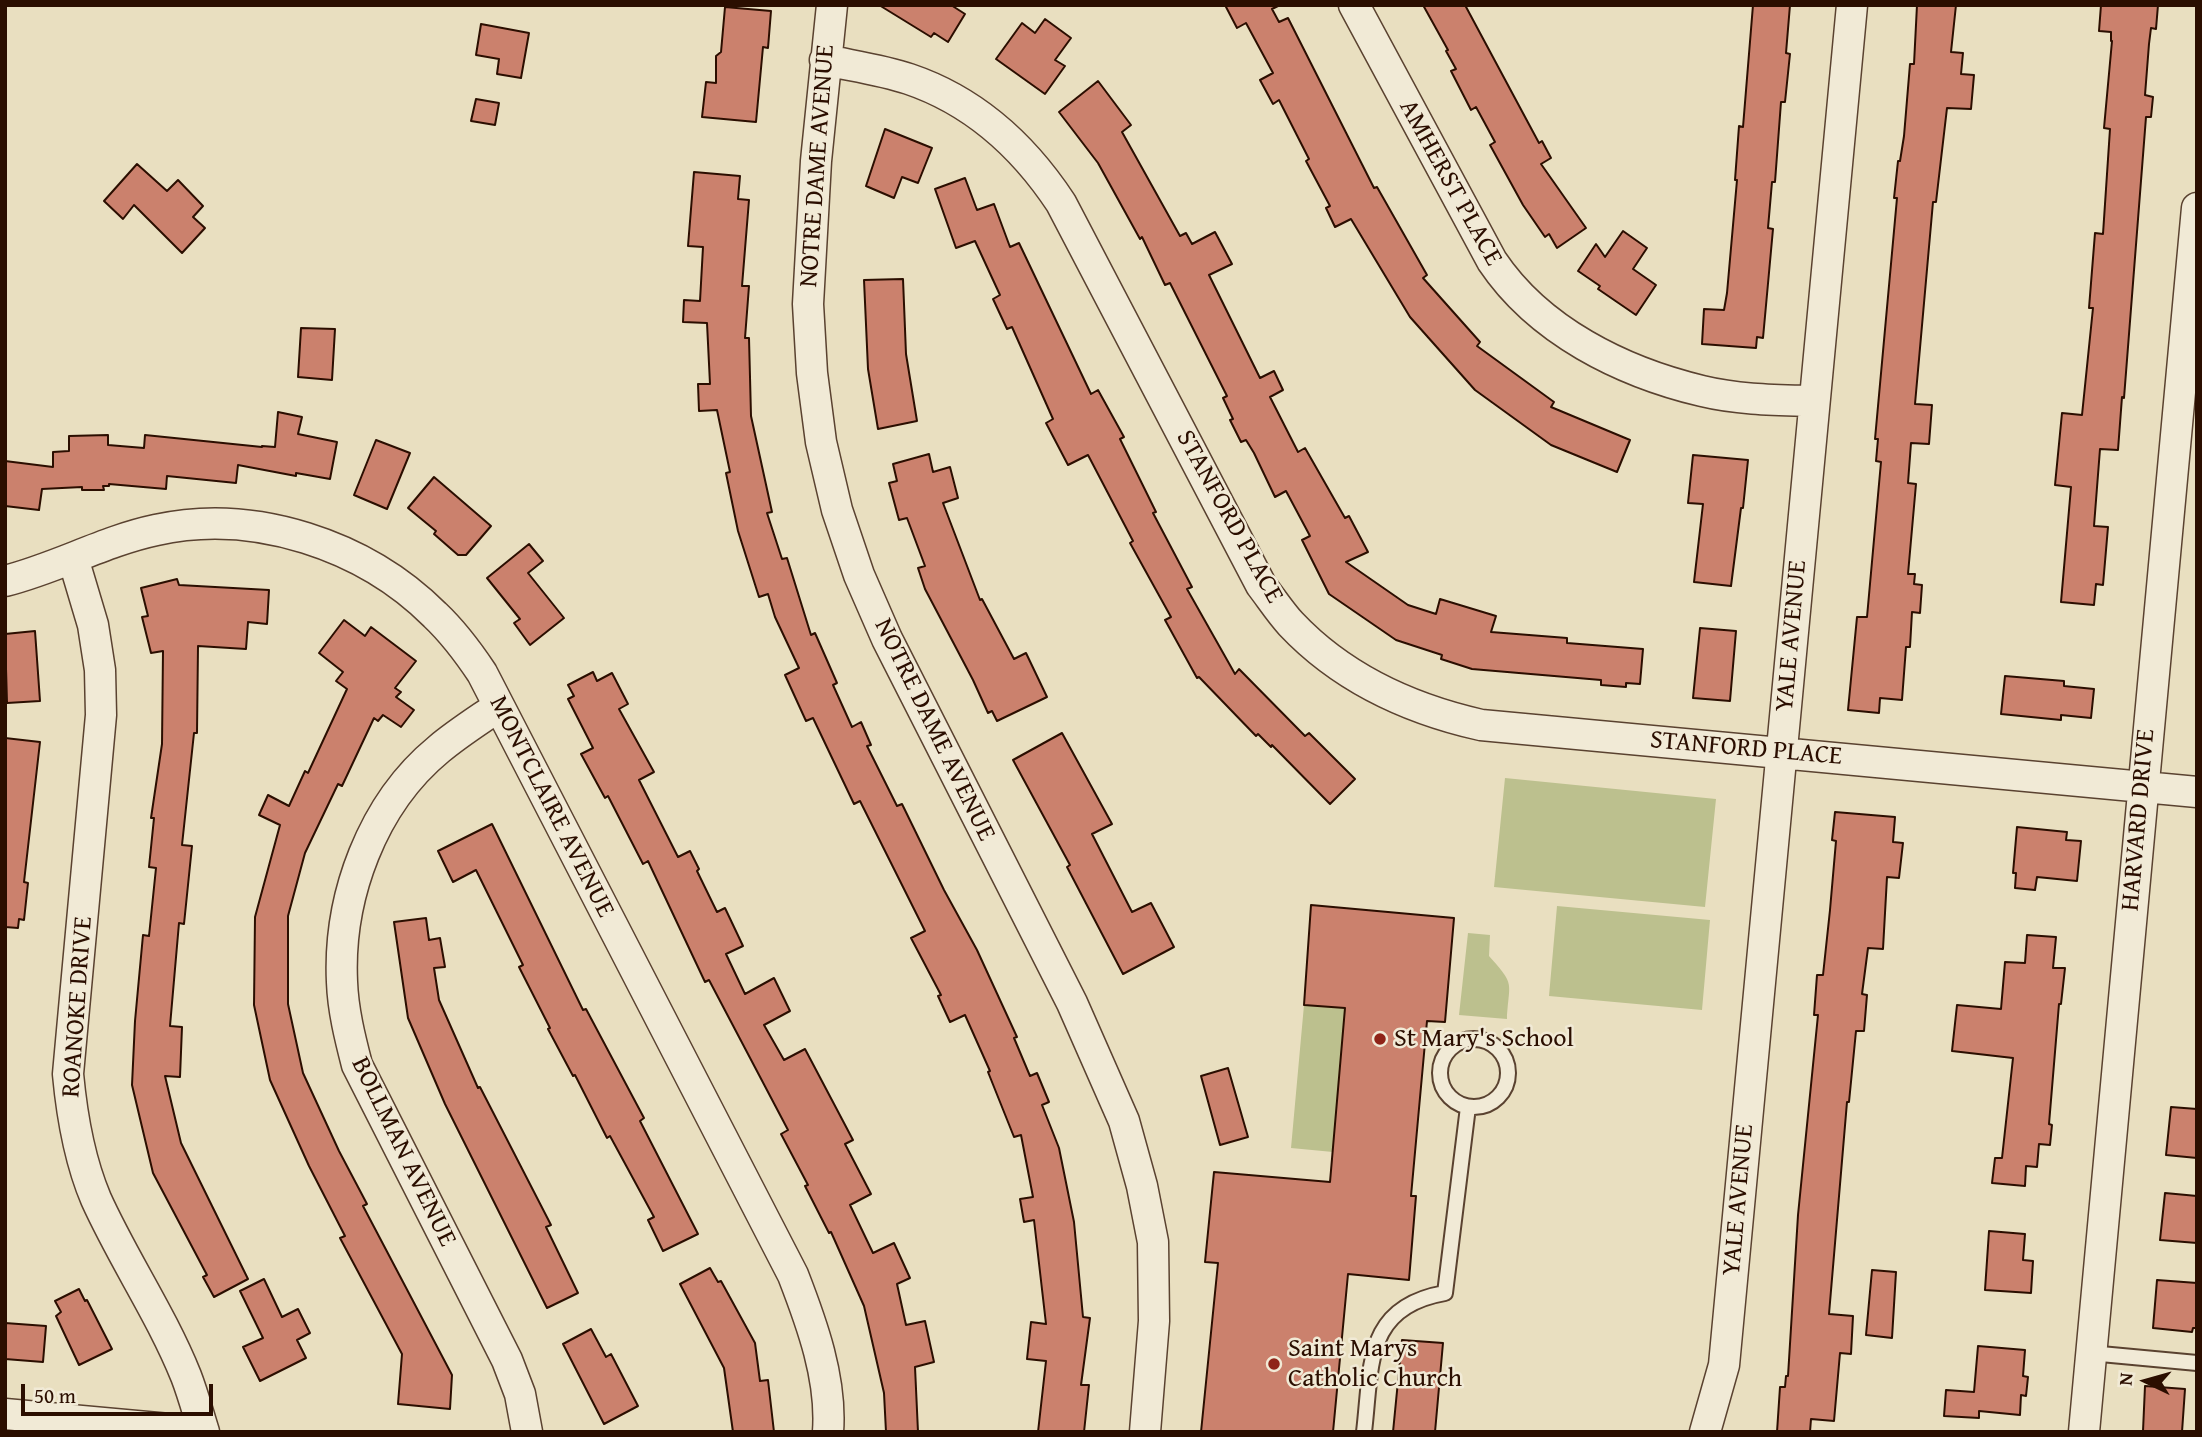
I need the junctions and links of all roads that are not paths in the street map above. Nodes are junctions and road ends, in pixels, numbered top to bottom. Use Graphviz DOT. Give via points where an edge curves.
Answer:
graph roads {
  1 [pos="832,5"];
  2 [pos="1354,5"];
  3 [pos="1852,5"];
  4 [pos="825,60"];
  5 [pos="2197,208"];
  6 [pos="1814,401"];
  7 [pos="73,558"];
  8 [pos="5,581"];
  9 [pos="499,706"];
  10 [pos="1782,752"];
  11 [pos="2142,787"];
  12 [pos="2197,792"];
  13 [pos="1468,1107"];
  14 [pos="2090,1353"];
  15 [pos="2197,1363"];
  16 [pos="5,1414"];
  17 [pos="203,1432"];
  18 [pos="527,1432"];
  19 [pos="828,1432"];
  20 [pos="1145,1432"];
  21 [pos="1364,1432"];
  22 [pos="1705,1432"];
  23 [pos="2084,1432"];
  1 -- 4 [label="street, NOTRE DAME AVENUE"];
  2 -- 6 [label="street, AMHERST PLACE" via="1492,261 1534,308 1574,339 1654,377 1748,398"];
  3 -- 6 [label="street, YALE AVENUE"];
  4 -- 10 [label="street, STANFORD PLACE" via="909,79 952,98 983,117 1045,179 1261,585 1290,623 1326,656 1406,703 1480,725"];
  4 -- 20 [label="street, NOTRE DAME AVENUE" via="808,304 821,442 837,510 887,639 1072,1003 1124,1121 1153,1242 1154,1321"];
  5 -- 11 [label="street, HARVARD DRIVE"];
  6 -- 10 [label="street, YALE AVENUE"];
  7 -- 8 [label="street, MONTCLAIRE AVENUE"];
  7 -- 9 [label="street, MONTCLAIRE AVENUE" via="158,529 203,524 248,526 327,545 370,566 435,614 474,662"];
  7 -- 17 [label="street, ROANOKE DRIVE" via="93,625 101,715 68,1074 71,1112 96,1197 187,1377"];
  9 -- 18 [label="street, BOLLMAN AVENUE" via="438,750 405,783 380,821 360,863 348,908 342,982 346,1024 357,1065 507,1360"];
  9 -- 19 [label="street, MONTCLAIRE AVENUE" via="793,1275 821,1365"];
  10 -- 11 [label="street, STANFORD PLACE"];
  10 -- 22 [label="street, YALE AVENUE" via="1724,1365"];
  11 -- 12 [label="street, STANFORD PLACE"];
  11 -- 14 [label="street, HARVARD DRIVE"];
  13 -- 13 [label="lane" via="1492,1103 1507,1085 1507,1061 1492,1043 1482,1039 1471,1038 1451,1047 1440,1066 1443,1088 1458,1104"];
  13 -- 21 [label="lane" via="1445,1293 1400,1310 1385,1324 1372,1365"];
  14 -- 15 [label="lane"];
  14 -- 23 [label="street, HARVARD DRIVE"];
  16 -- 17 [label="street"];
}
